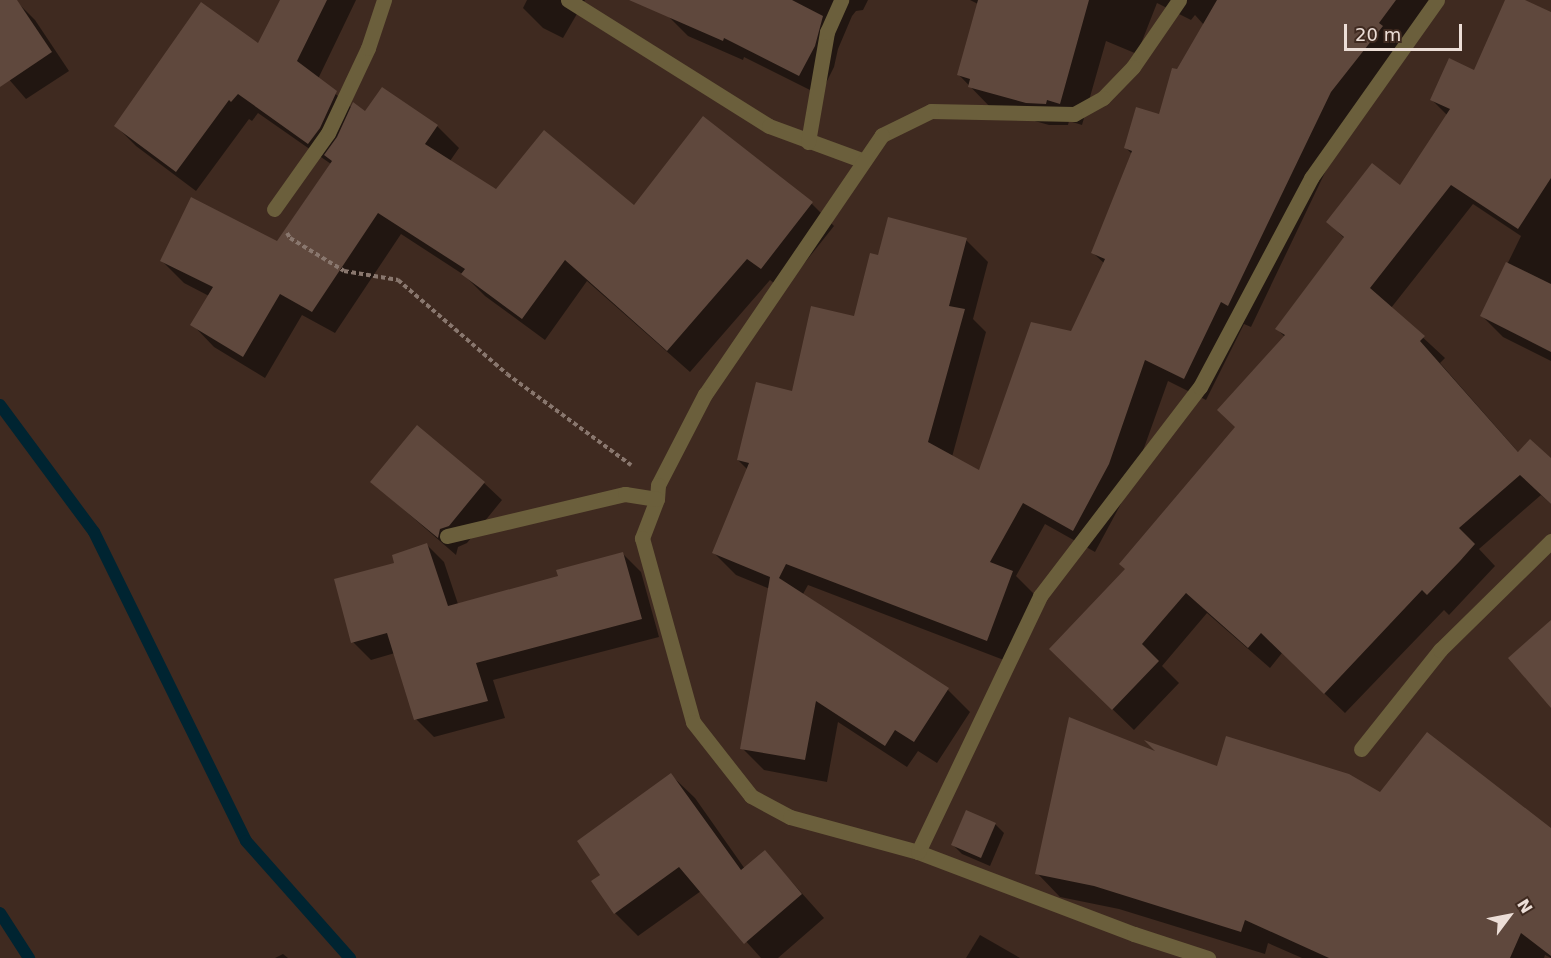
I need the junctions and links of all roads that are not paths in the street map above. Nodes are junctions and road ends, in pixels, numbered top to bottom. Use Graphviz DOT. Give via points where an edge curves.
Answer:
graph roads {
  1 [pos="384,0"];
  2 [pos="568,0"];
  3 [pos="841,0"];
  4 [pos="1179,0"];
  5 [pos="1437,0"];
  6 [pos="808,142"];
  7 [pos="864,161"];
  8 [pos="274,209"];
  9 [pos="657,492"];
  10 [pos="447,536"];
  11 [pos="1551,541"];
  12 [pos="1361,749"];
  13 [pos="918,852"];
  14 [pos="1208,958"];
  1 -- 8 [label="street" via="368,48 327,133"];
  2 -- 6 [label="street" via="769,126"];
  3 -- 6 [label="street" via="827,32"];
  4 -- 7 [label="street" via="1133,68 1103,98 1074,114 932,111 882,135"];
  5 -- 13 [label="street" via="1311,178 1200,387 1040,596"];
  6 -- 7 [label="street"];
  7 -- 9 [label="street" via="705,394"];
  9 -- 10 [label="street" via="625,494"];
  9 -- 13 [label="street" via="642,538 693,722 751,796 790,817"];
  11 -- 12 [label="street" via="1440,650"];
  13 -- 14 [label="street"];
}
